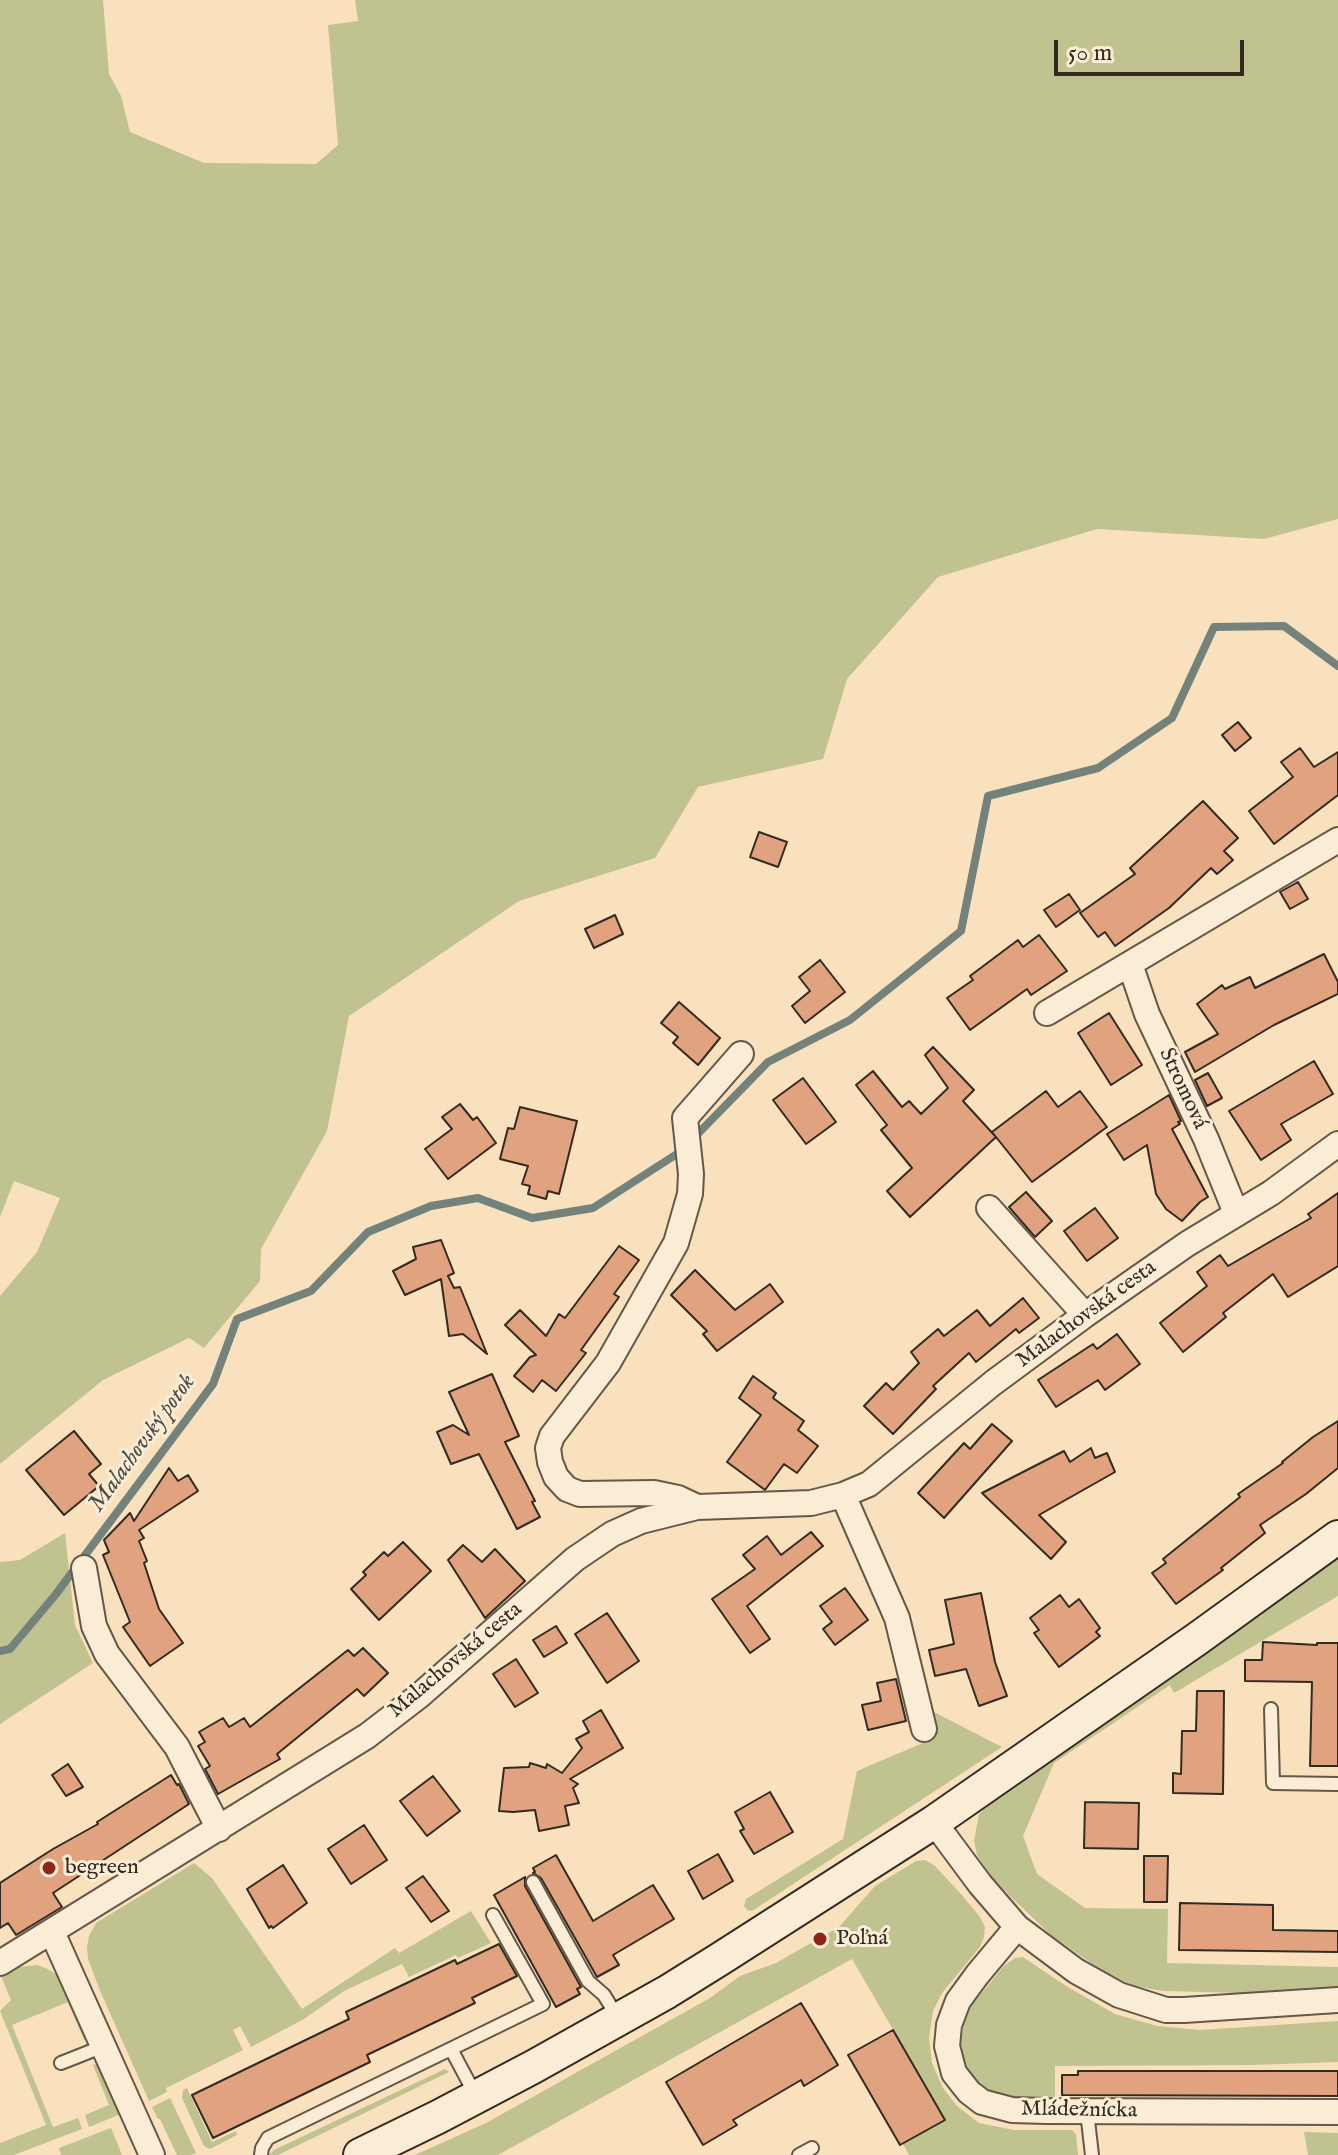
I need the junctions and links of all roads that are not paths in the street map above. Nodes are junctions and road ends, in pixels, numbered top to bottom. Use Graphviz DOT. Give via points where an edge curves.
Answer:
graph roads {
  1 [pos="1338,840"];
  2 [pos="1130,964"];
  3 [pos="1047,1013"];
  4 [pos="741,1054"];
  5 [pos="1338,1144"];
  6 [pos="989,1208"];
  7 [pos="1236,1213"];
  8 [pos="1085,1315"];
  9 [pos="843,1495"];
  10 [pos="697,1507"];
  11 [pos="1338,1537"];
  12 [pos="84,1568"];
  13 [pos="1271,1709"];
  14 [pos="924,1729"];
  15 [pos="1338,1784"];
  16 [pos="934,1822"];
  17 [pos="219,1829"];
  18 [pos="533,1882"];
  19 [pos="493,1915"];
  20 [pos="1017,1927"];
  21 [pos="52,1932"];
  22 [pos="0,1963"];
  23 [pos="1338,2000"];
  24 [pos="619,2020"];
  25 [pos="104,2046"];
  26 [pos="451,2049"];
  27 [pos="61,2063"];
  28 [pos="477,2097"];
  29 [pos="1087,2112"];
  30 [pos="1338,2112"];
  31 [pos="812,2148"];
  32 [pos="152,2155"];
  33 [pos="261,2155"];
  34 [pos="360,2155"];
  35 [pos="799,2155"];
  36 [pos="1092,2155"];
  1 -- 2 [label="street"];
  2 -- 3 [label="street"];
  2 -- 7 [label="street, Stromová"];
  4 -- 10 [label="street, Malachovská cesta" via="685,1118 690,1194 676,1243 608,1363 548,1448 556,1477 567,1489 580,1494 654,1493"];
  5 -- 7 [label="street, Malachovská cesta"];
  6 -- 8 [label="street"];
  7 -- 8 [label="street, Malachovská cesta"];
  8 -- 9 [label="street, Malachovská cesta" via="869,1484"];
  9 -- 10 [label="street, Malachovská cesta" via="811,1503"];
  9 -- 14 [label="street" via="897,1618"];
  10 -- 17 [label="street, Malachovská cesta" via="612,1534 575,1559 367,1736"];
  11 -- 16 [label="street"];
  12 -- 17 [label="street" via="94,1626 107,1654 177,1747"];
  13 -- 15 [label="lane" via="1273,1783"];
  16 -- 20 [label="street"];
  16 -- 24 [label="street"];
  17 -- 21 [label="street, Malachovská cesta"];
  18 -- 24 [label="lane" via="588,1981"];
  19 -- 26 [label="lane" via="543,2004"];
  20 -- 23 [label="street" via="1108,1989 1166,2010"];
  20 -- 29 [label="street, Mládežnícka" via="958,2001 947,2046 954,2073 982,2102 1012,2110"];
  21 -- 22 [label="street, Malachovská cesta"];
  21 -- 25 [label="street"];
  24 -- 28 [label="street"];
  25 -- 27 [label="lane"];
  25 -- 32 [label="street"];
  26 -- 28 [label="lane"];
  26 -- 33 [label="lane" via="268,2138"];
  28 -- 34 [label="street"];
  29 -- 30 [label="street, Mládežnícka"];
  29 -- 36 [label="lane"];
  31 -- 35 [label="lane"];
}
